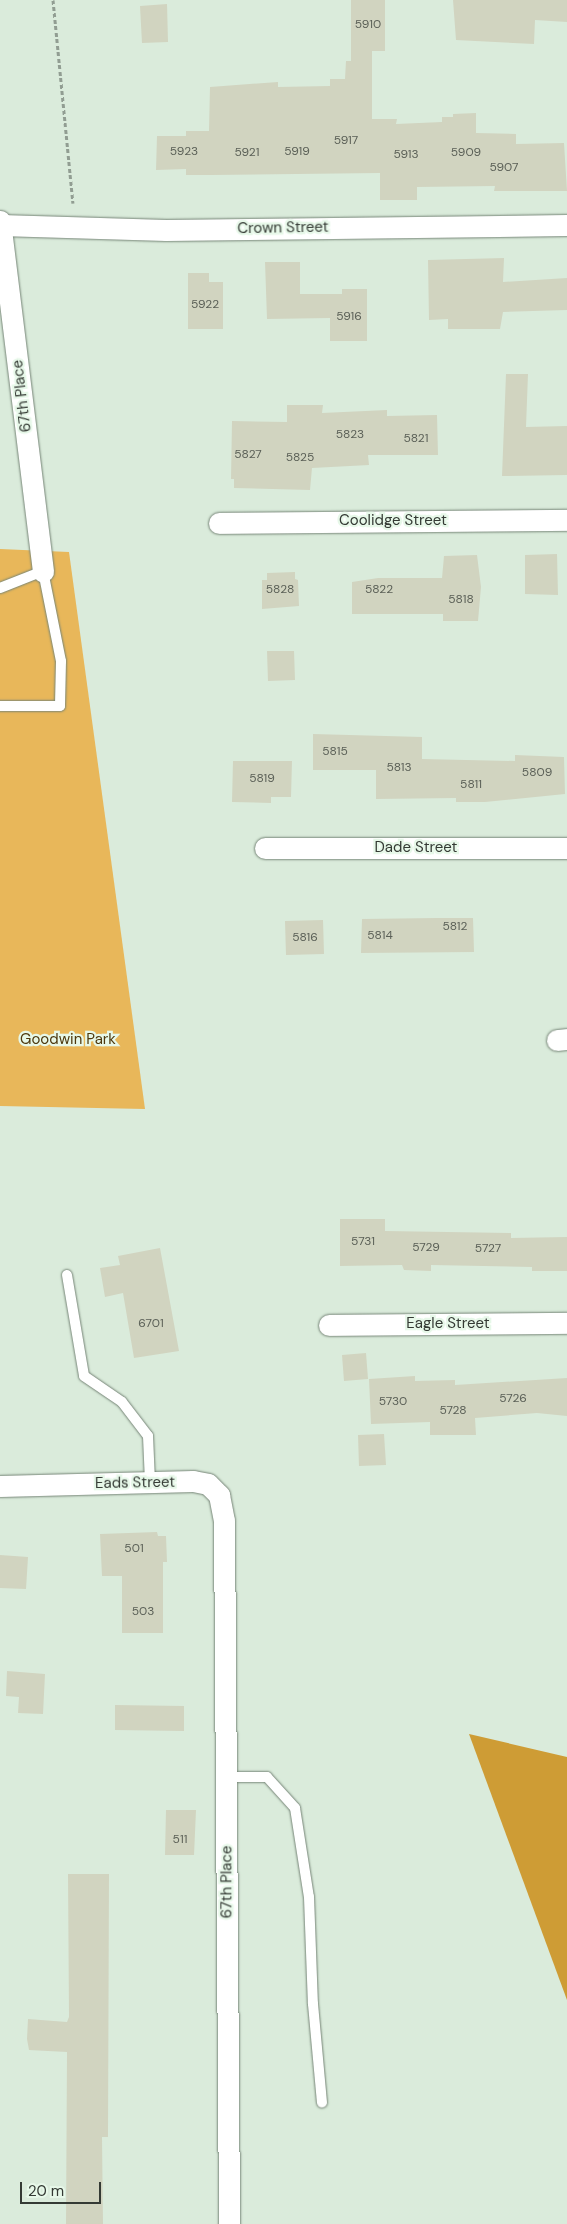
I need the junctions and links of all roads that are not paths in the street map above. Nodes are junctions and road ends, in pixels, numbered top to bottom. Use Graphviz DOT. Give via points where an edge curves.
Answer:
graph roads {
  1 [pos="0,224"];
  2 [pos="567,225"];
  3 [pos="567,520"];
  4 [pos="219,523"];
  5 [pos="43,571"];
  6 [pos="0,588"];
  7 [pos="0,706"];
  8 [pos="265,848"];
  9 [pos="567,848"];
  10 [pos="67,1275"];
  11 [pos="567,1323"];
  12 [pos="329,1325"];
  13 [pos="150,1482"];
  14 [pos="0,1486"];
  15 [pos="224,1541"];
  16 [pos="226,1777"];
  17 [pos="322,2104"];
  18 [pos="229,2224"];
  1 -- 2 [label="street, Crown Street" via="166,230"];
  1 -- 5 [label="street, 67th Place"];
  3 -- 4 [label="street, Coolidge Street"];
  5 -- 6 [label="lane"];
  5 -- 7 [label="lane" via="61,661 60,706"];
  8 -- 9 [label="street, Dade Street"];
  10 -- 13 [label="lane" via="84,1376 122,1402 148,1436"];
  11 -- 12 [label="street, Eagle Street"];
  13 -- 14 [label="street, Eads Street"];
  13 -- 15 [label="street, Eads Street" via="202,1482 214,1489 221,1503"];
  15 -- 16 [label="street, 67th Place"];
  16 -- 17 [label="lane" via="267,1777 294,1808 309,1897 312,2004"];
  16 -- 18 [label="street, 67th Place"];
}
